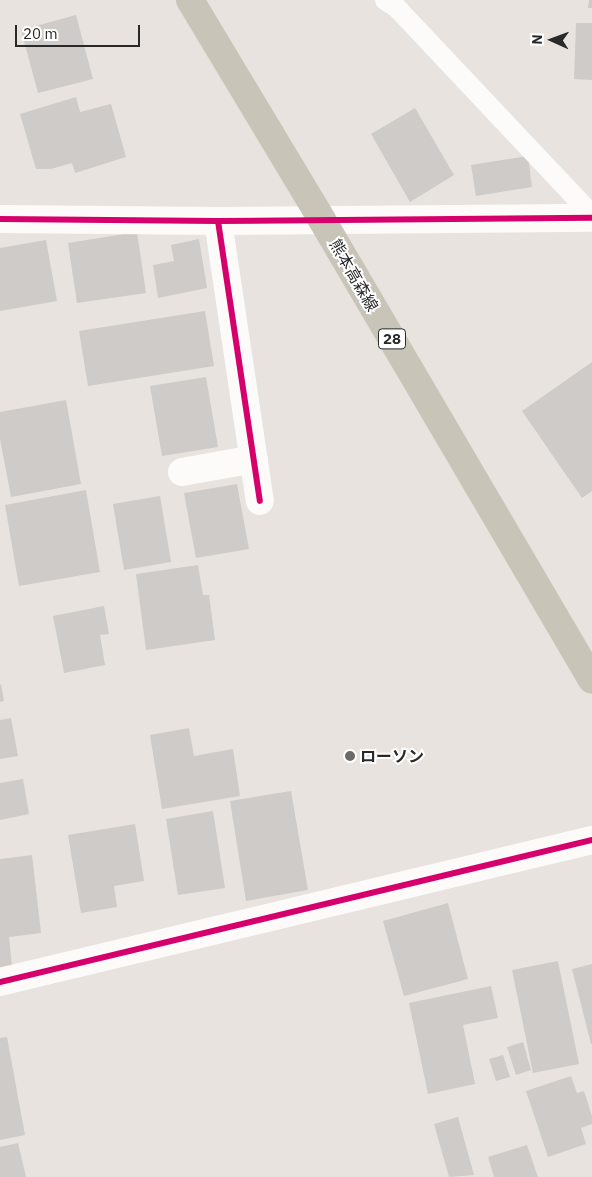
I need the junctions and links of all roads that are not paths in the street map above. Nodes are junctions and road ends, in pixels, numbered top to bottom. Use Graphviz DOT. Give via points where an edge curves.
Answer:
graph roads {
  1 [pos="190,0"];
  2 [pos="386,0"];
  3 [pos="592,216"];
  4 [pos="0,218"];
  5 [pos="322,220"];
  6 [pos="218,222"];
  7 [pos="254,459"];
  8 [pos="182,472"];
  9 [pos="260,501"];
  10 [pos="592,680"];
  11 [pos="592,840"];
  12 [pos="0,982"];
  1 -- 5 [label="main road, 熊本高森線 / 28"];
  2 -- 3 [label="lane"];
  3 -- 5 [label="street"];
  4 -- 6 [label="street"];
  5 -- 6 [label="street"];
  5 -- 10 [label="main road, 熊本高森線 / 28"];
  6 -- 7 [label="street"];
  7 -- 8 [label="street"];
  7 -- 9 [label="street"];
  11 -- 12 [label="street"];
}
